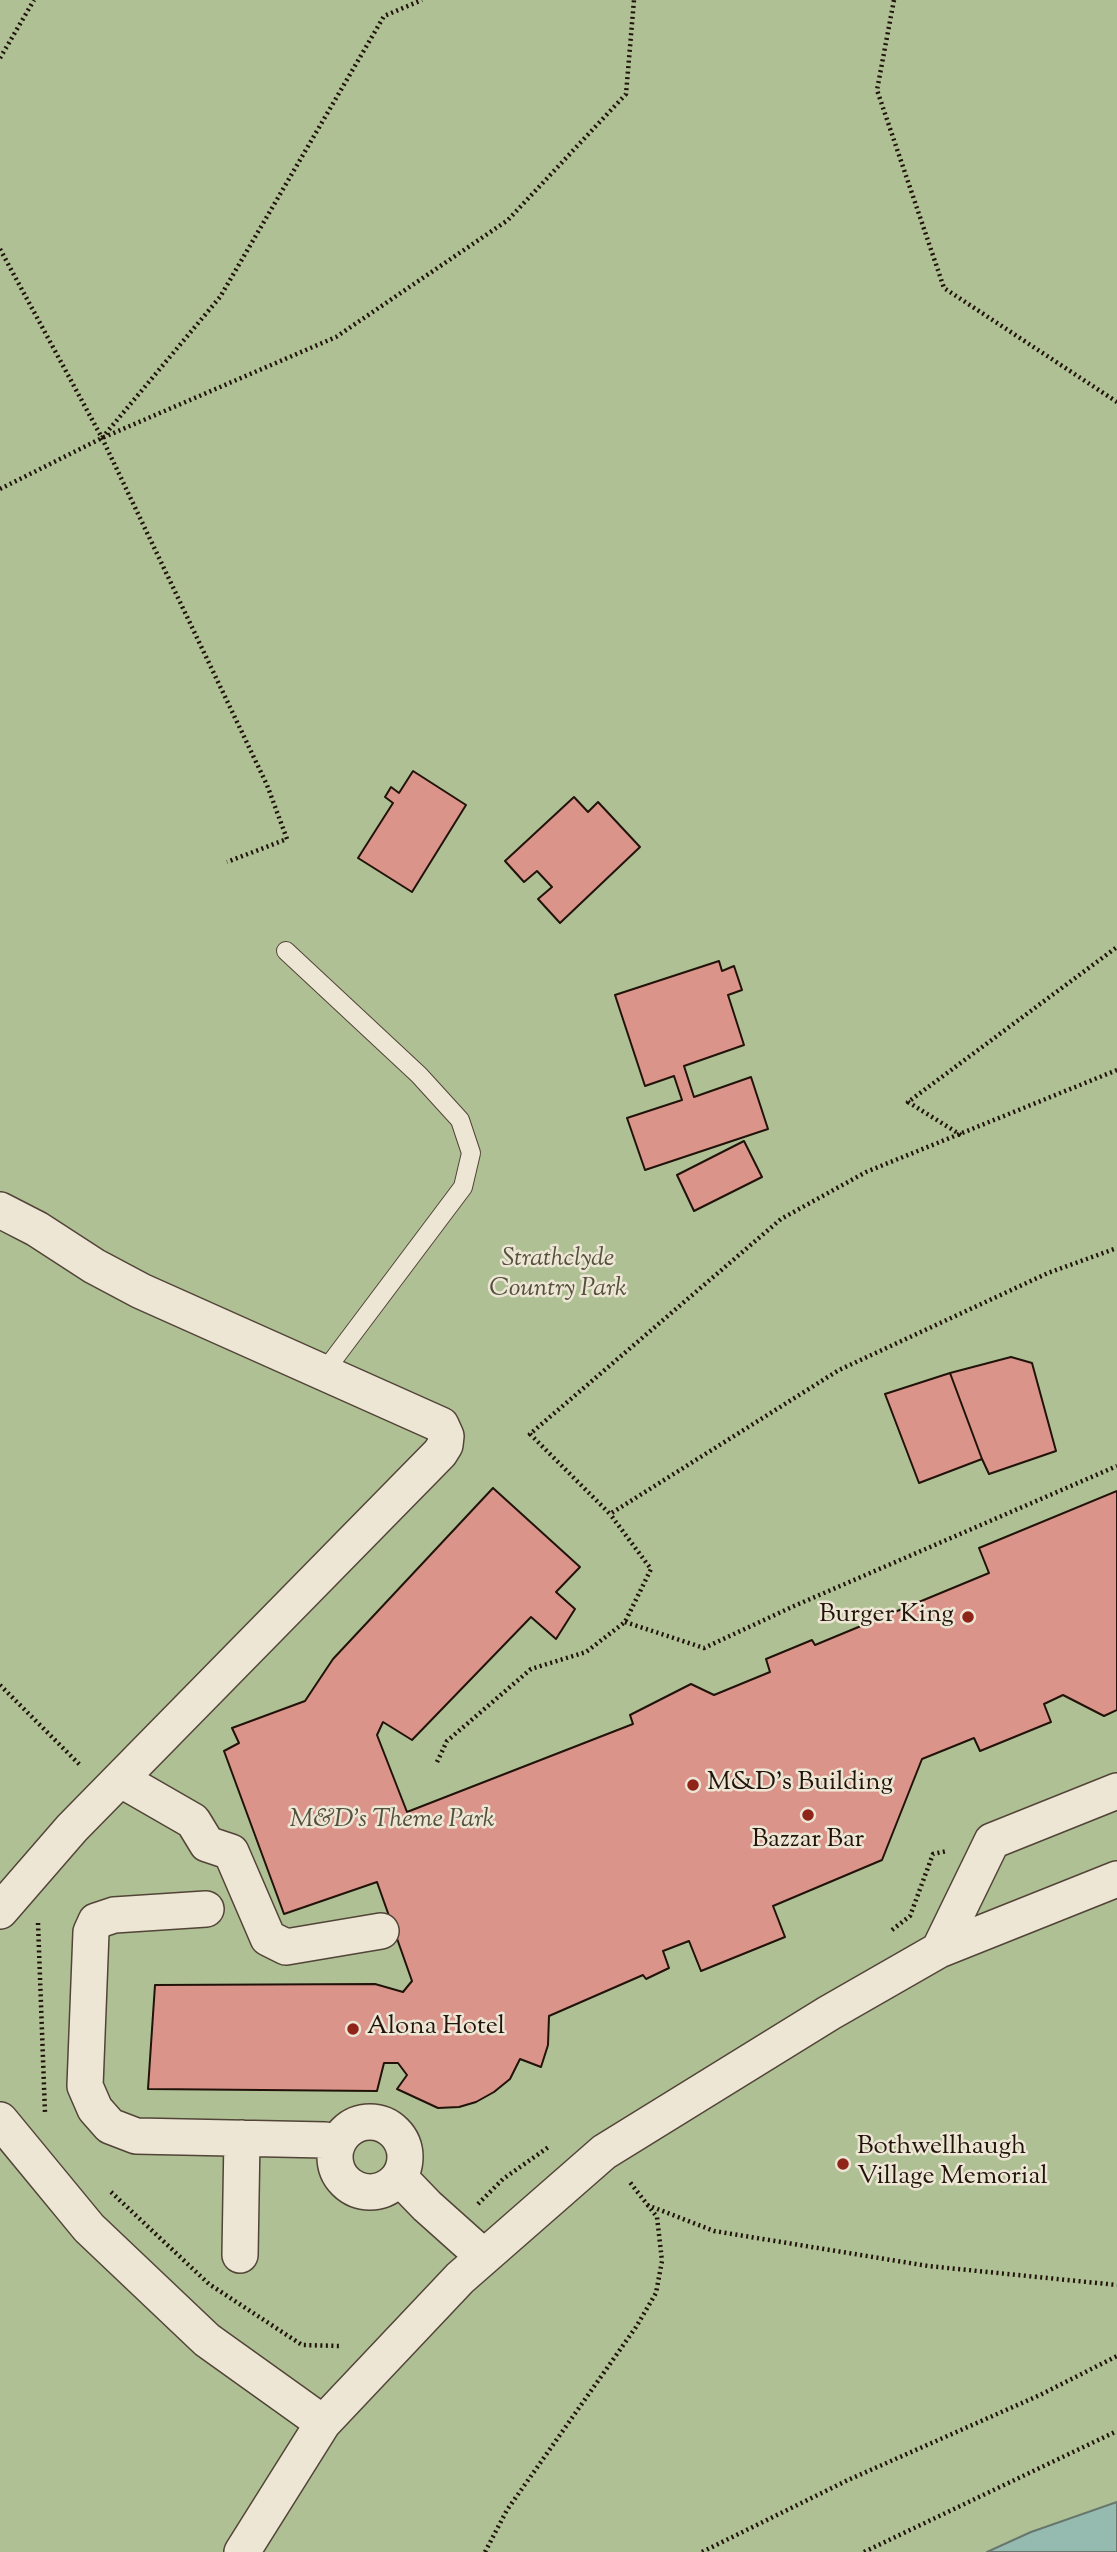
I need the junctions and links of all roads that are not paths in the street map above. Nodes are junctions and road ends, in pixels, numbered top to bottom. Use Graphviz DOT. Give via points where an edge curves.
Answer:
graph roads {
  1 [pos="286,951"];
  2 [pos="0,1210"];
  3 [pos="324,1371"];
  4 [pos="113,1786"];
  5 [pos="1117,1791"];
  6 [pos="1117,1879"];
  7 [pos="206,1909"];
  8 [pos="0,1911"];
  9 [pos="382,1931"];
  10 [pos="939,1950"];
  11 [pos="0,2120"];
  12 [pos="242,2138"];
  13 [pos="337,2145"];
  14 [pos="399,2177"];
  15 [pos="240,2255"];
  16 [pos="484,2257"];
  17 [pos="323,2423"];
  18 [pos="242,2552"];
  1 -- 3 [label="lane" via="444,1102 460,1120 471,1153 463,1188"];
  2 -- 3 [label="street" via="141,1291"];
  3 -- 4 [label="street" via="441,1425 445,1445"];
  4 -- 8 [label="street"];
  4 -- 9 [label="street" via="193,1821 207,1844 231,1852 268,1938 286,1947"];
  5 -- 10 [label="street" via="992,1841"];
  6 -- 10 [label="street"];
  7 -- 12 [label="street" via="114,1915 96,1921 91,1932 85,2087 110,2126 136,2136"];
  10 -- 16 [label="street" via="604,2152"];
  11 -- 17 [label="street" via="89,2228 207,2340"];
  12 -- 13 [label="street" via="325,2140"];
  12 -- 15 [label="street"];
  13 -- 14 [label="street" via="337,2167 349,2185 381,2190"];
  13 -- 14 [label="street" via="351,2127 373,2122 385,2125 402,2142 404,2166"];
  14 -- 16 [label="street"];
  16 -- 17 [label="street"];
  17 -- 18 [label="street"];
}
